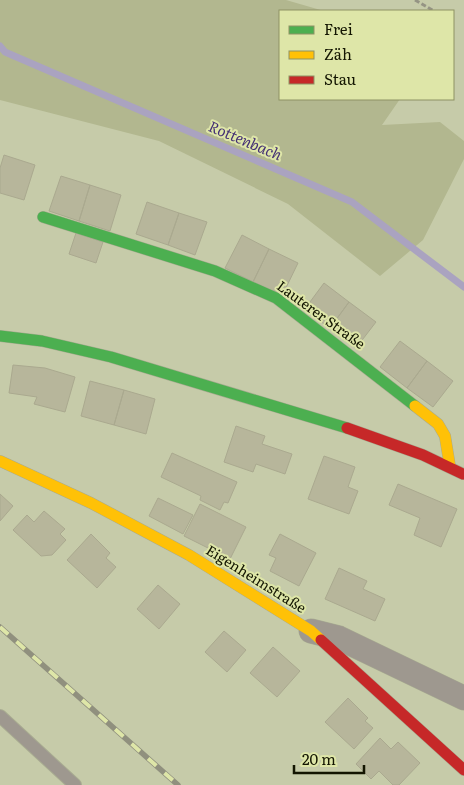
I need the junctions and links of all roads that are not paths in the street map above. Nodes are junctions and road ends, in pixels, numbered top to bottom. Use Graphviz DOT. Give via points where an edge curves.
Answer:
graph roads {
  1 [pos="43,217"];
  2 [pos="0,336"];
  3 [pos="0,461"];
  4 [pos="450,467"];
  5 [pos="464,475"];
  6 [pos="311,631"];
  7 [pos="464,698"];
  8 [pos="0,716"];
  9 [pos="464,770"];
  10 [pos="75,785"];
  1 -- 4 [label="street, Lauterer Straße" via="216,271 276,298 438,424 445,436"];
  2 -- 4 [label="street" via="51,342 140,365 388,442"];
  3 -- 6 [label="street, Eigenheimstraße" via="91,502 189,555"];
  4 -- 5 [label="street"];
  6 -- 7 [label="street" via="339,638"];
  6 -- 9 [label="street, Eigenheimstraße"];
  8 -- 10 [label="lane"];
}
